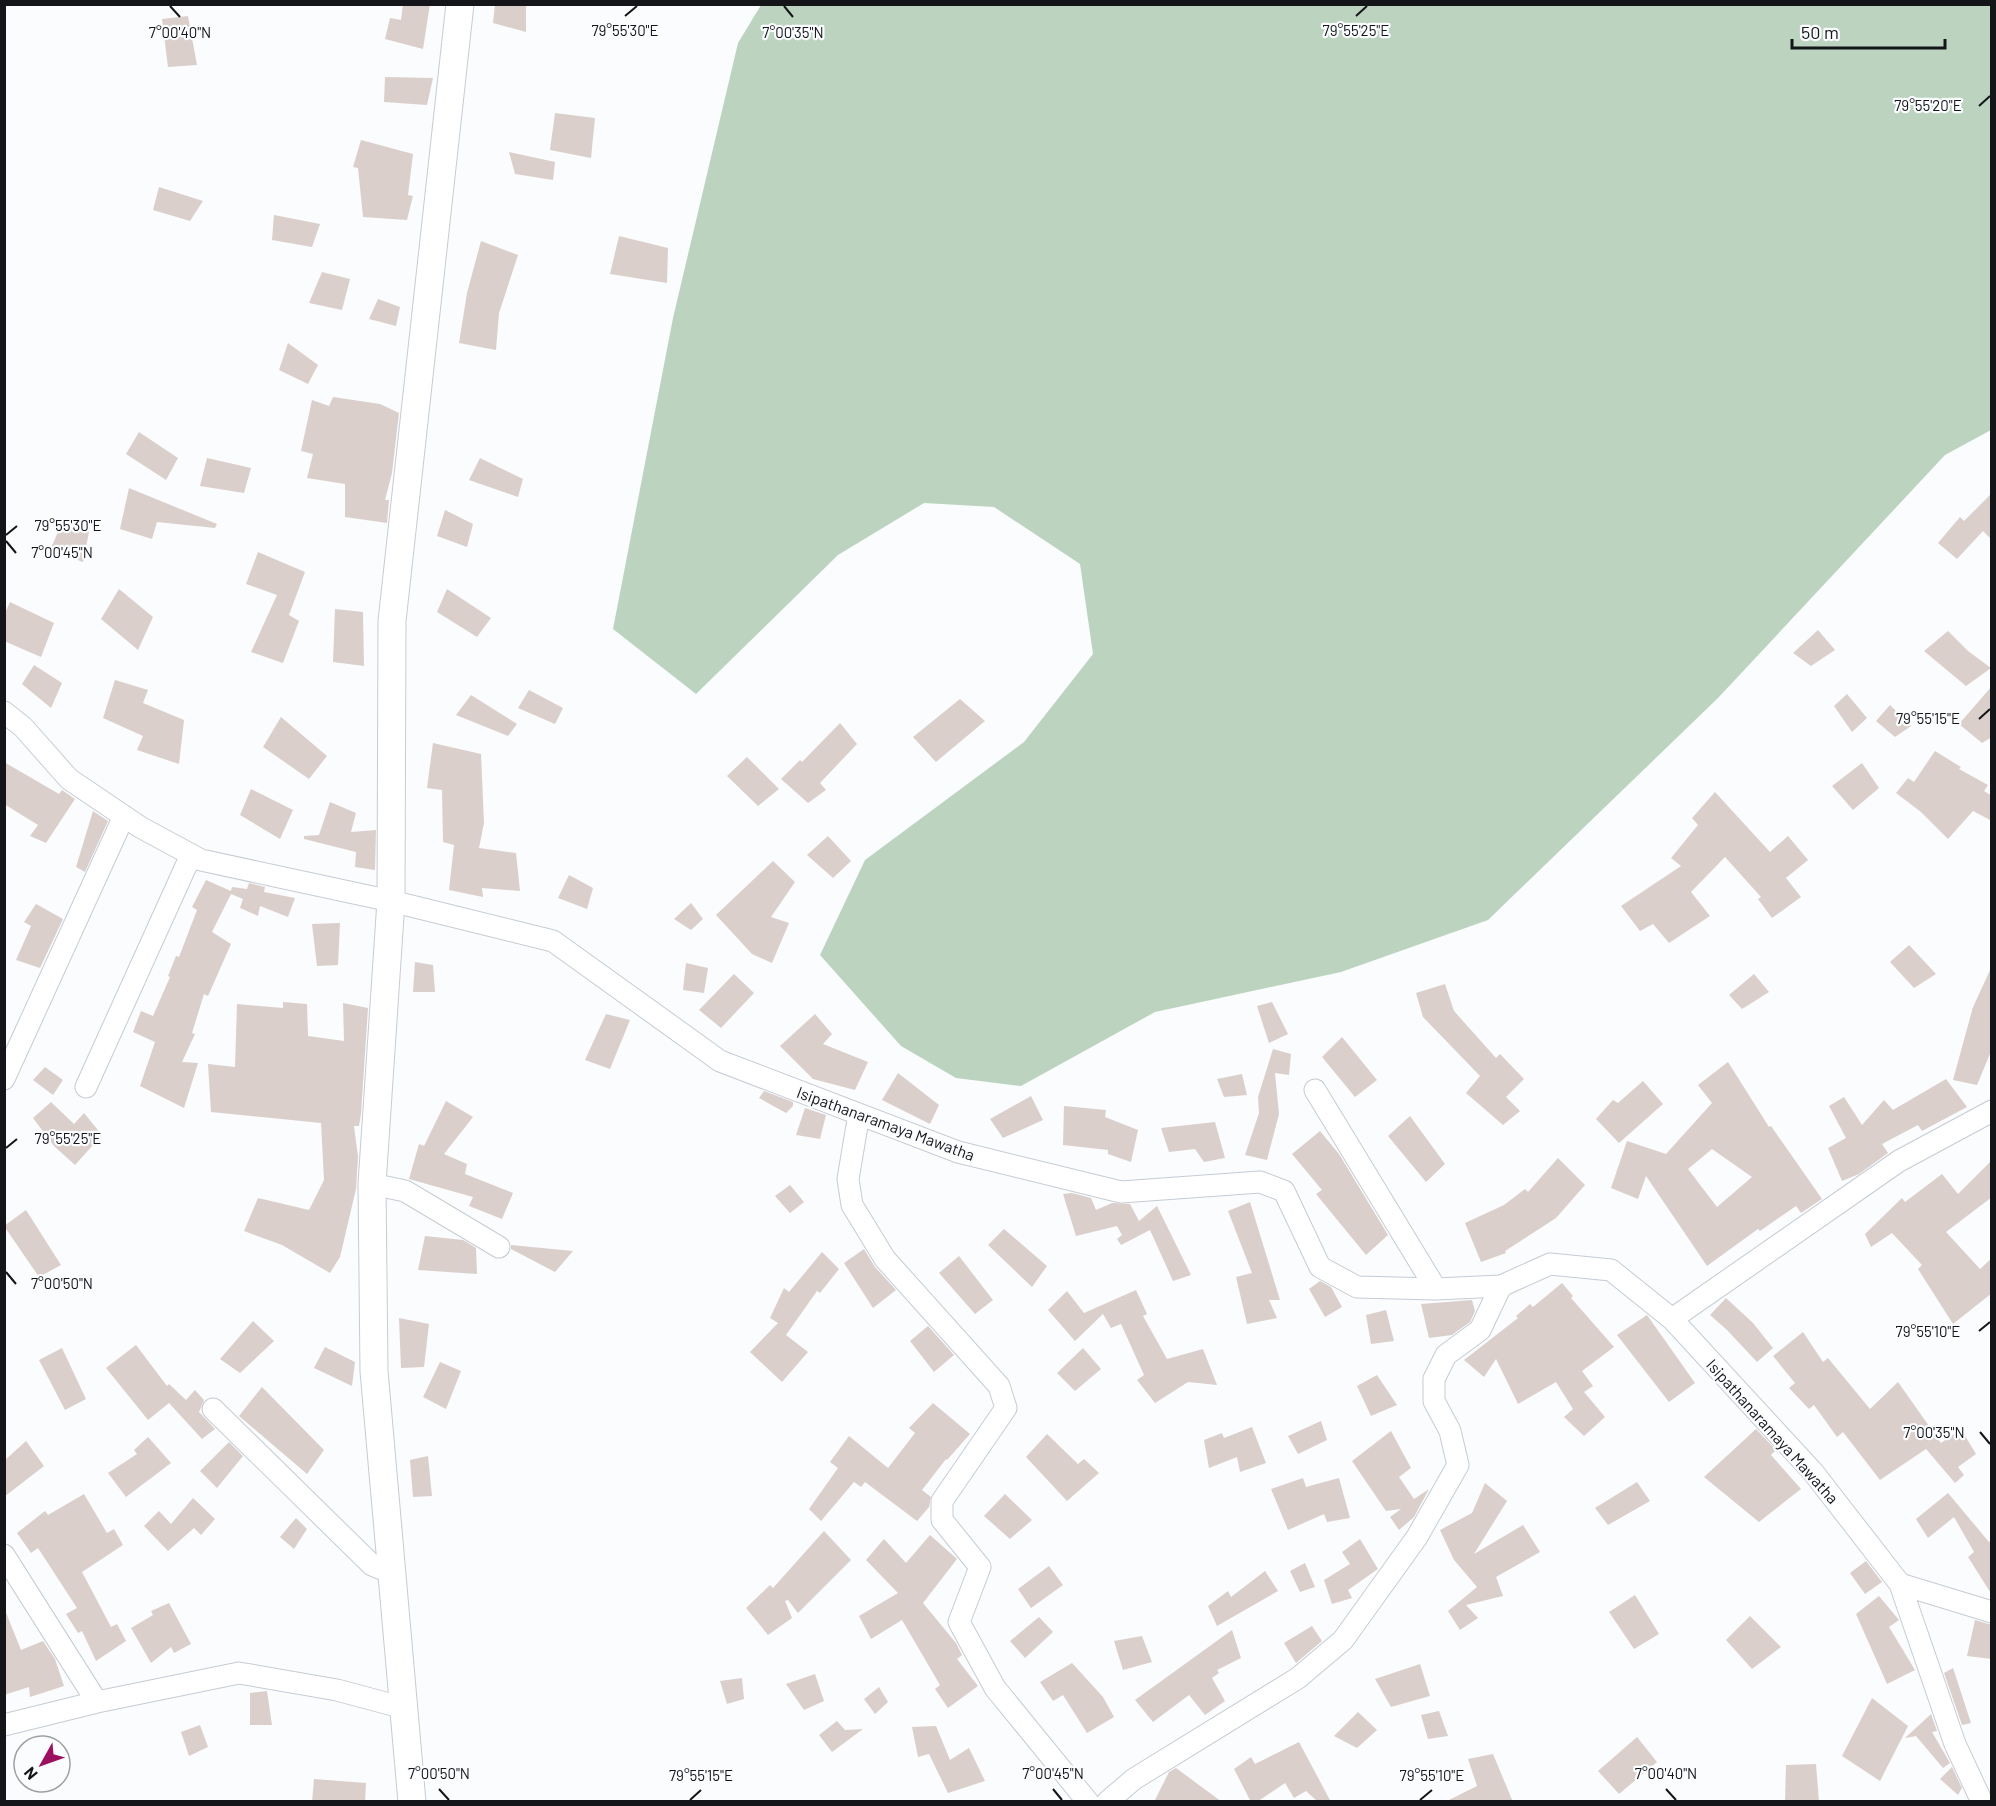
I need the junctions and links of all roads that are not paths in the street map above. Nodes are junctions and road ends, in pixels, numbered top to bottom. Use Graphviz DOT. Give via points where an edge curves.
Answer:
graph roads {
  1 [pos="460,4"];
  2 [pos="4,712"];
  3 [pos="124,816"];
  4 [pos="191,855"];
  5 [pos="391,901"];
  6 [pos="4,1079"];
  7 [pos="86,1087"];
  8 [pos="1315,1090"];
  9 [pos="1992,1111"];
  10 [pos="859,1114"];
  11 [pos="372,1184"];
  12 [pos="499,1246"];
  13 [pos="1501,1286"];
  14 [pos="1436,1289"];
  15 [pos="1672,1319"];
  16 [pos="213,1408"];
  17 [pos="4,1555"];
  18 [pos="392,1573"];
  19 [pos="1900,1584"];
  20 [pos="1992,1612"];
  21 [pos="97,1702"];
  22 [pos="404,1708"];
  23 [pos="4,1725"];
  24 [pos="412,1802"];
  25 [pos="1088,1802"];
  26 [pos="1107,1802"];
  27 [pos="1982,1802"];
  1 -- 5 [label="street" via="392,621"];
  2 -- 3 [label="street, Isipathanaramaya Mawatha" via="23,727 69,779"];
  3 -- 4 [label="street, Isipathanaramaya Mawatha"];
  3 -- 6 [label="street"];
  4 -- 5 [label="street, Isipathanaramaya Mawatha"];
  4 -- 7 [label="street"];
  5 -- 10 [label="street, Isipathanaramaya Mawatha" via="553,941 720,1061"];
  5 -- 11 [label="street"];
  8 -- 14 [label="street"];
  9 -- 15 [label="street" via="1899,1161"];
  10 -- 14 [label="street, Isipathanaramaya Mawatha" via="958,1152 1121,1192 1260,1182 1284,1191 1320,1267 1358,1287"];
  10 -- 25 [label="street" via="848,1179 852,1205 885,1259 999,1386 1006,1408 942,1501 942,1520 980,1567 959,1622 995,1688"];
  11 -- 12 [label="street" via="405,1191"];
  11 -- 18 [label="street" via="374,1371"];
  13 -- 14 [label="street, Isipathanaramaya Mawatha"];
  13 -- 15 [label="street, Isipathanaramaya Mawatha" via="1550,1264 1611,1270"];
  13 -- 26 [label="street" via="1480,1330 1446,1355 1434,1379 1434,1401 1450,1431 1458,1465 1417,1537 1343,1640 1298,1678 1134,1779"];
  15 -- 19 [label="street, Isipathanaramaya Mawatha" via="1813,1472"];
  16 -- 18 [label="street" via="372,1565"];
  17 -- 21 [label="street"];
  18 -- 22 [label="street"];
  19 -- 20 [label="street"];
  19 -- 27 [label="street, Isipathanaramaya Mawatha" via="1955,1744"];
  21 -- 22 [label="street" via="239,1673 337,1690"];
  21 -- 23 [label="street"];
  22 -- 24 [label="street"];
}
